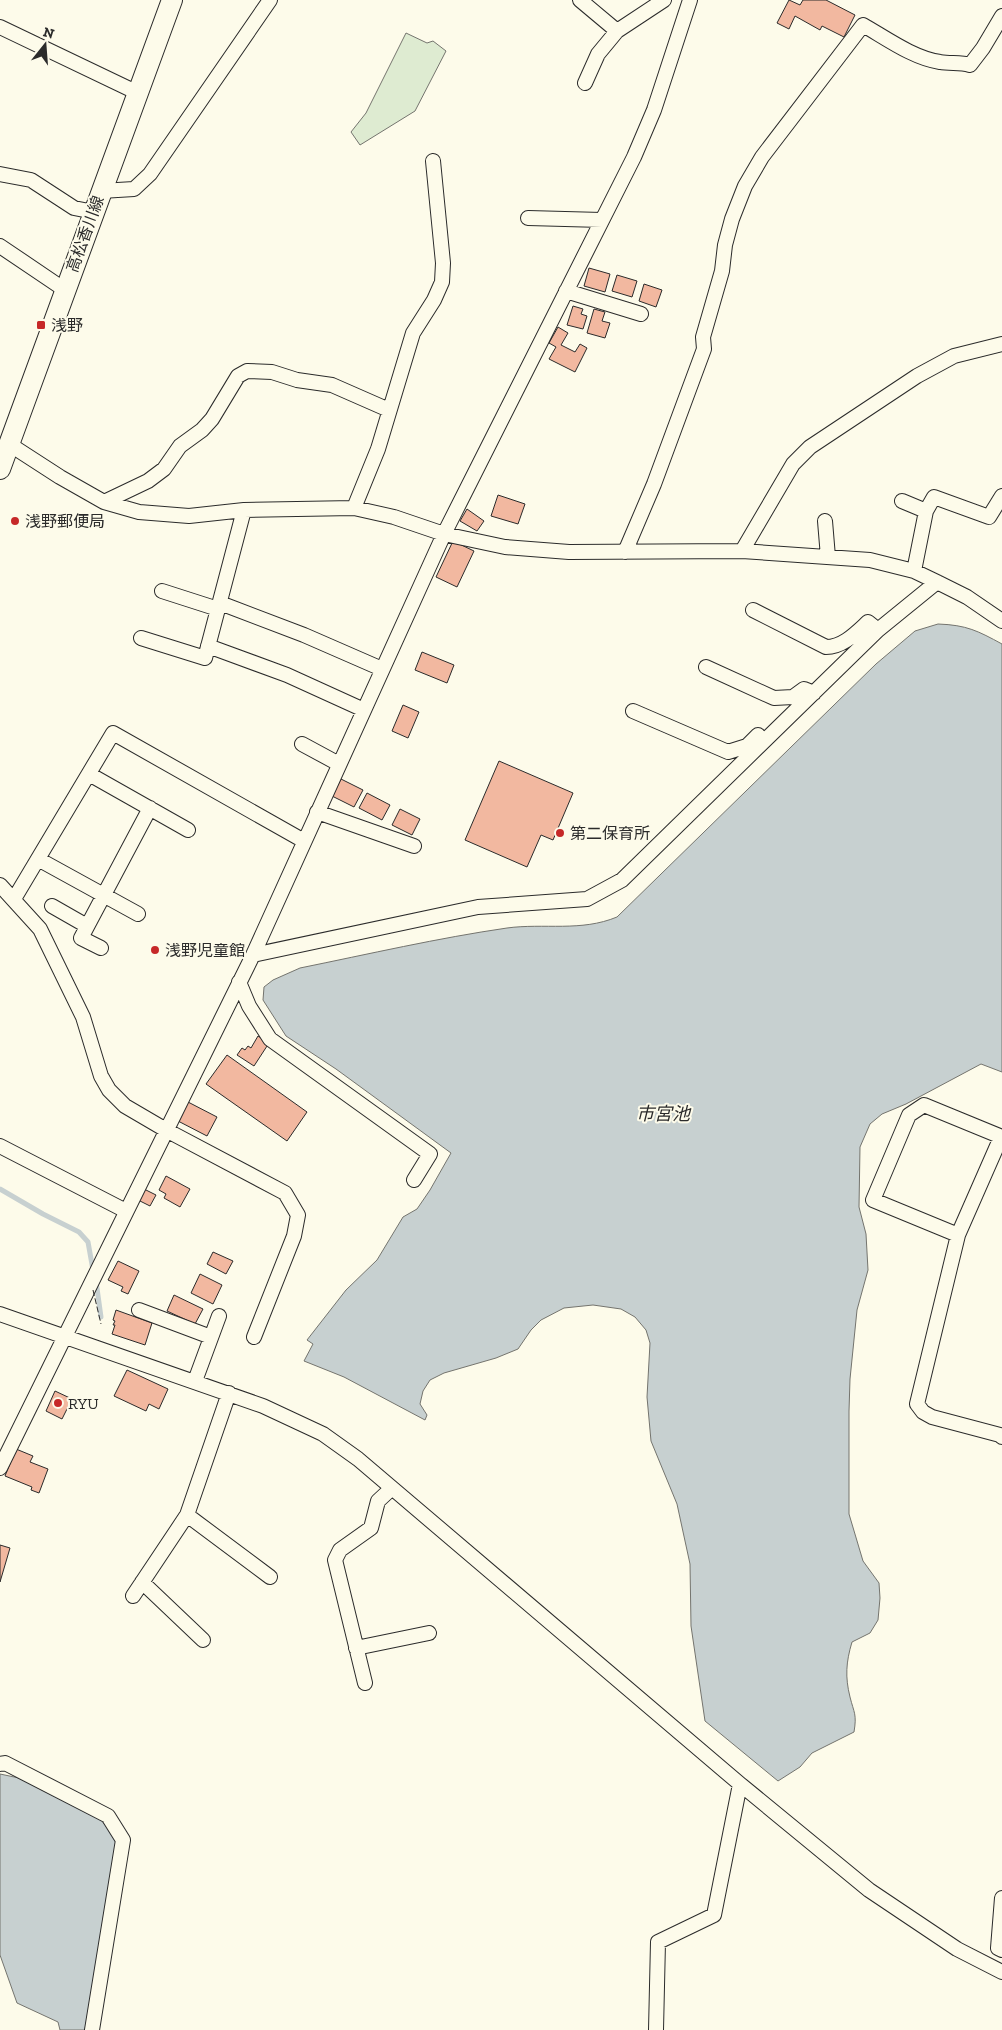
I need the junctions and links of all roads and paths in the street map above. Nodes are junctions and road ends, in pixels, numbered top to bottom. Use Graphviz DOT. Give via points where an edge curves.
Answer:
graph roads {
  1 [pos="172,0"];
  2 [pos="270,0"];
  3 [pos="580,0"];
  4 [pos="664,0"];
  5 [pos="690,0"];
  6 [pos="1002,16"];
  7 [pos="0,27"];
  8 [pos="617,31"];
  9 [pos="585,83"];
  10 [pos="138,93"];
  11 [pos="433,161"];
  12 [pos="0,174"];
  13 [pos="101,191"];
  14 [pos="94,212"];
  15 [pos="528,218"];
  16 [pos="602,220"];
  17 [pos="0,246"];
  18 [pos="65,290"];
  19 [pos="566,291"];
  20 [pos="642,314"];
  21 [pos="1002,344"];
  22 [pos="389,410"];
  23 [pos="9,444"];
  24 [pos="0,469"];
  25 [pos="1002,496"];
  26 [pos="902,501"];
  27 [pos="104,502"];
  28 [pos="354,508"];
  29 [pos="244,510"];
  30 [pos="926,511"];
  31 [pos="825,521"];
  32 [pos="444,534"];
  33 [pos="742,551"];
  34 [pos="625,552"];
  35 [pos="828,557"];
  36 [pos="914,571"];
  37 [pos="937,582"];
  38 [pos="162,591"];
  39 [pos="219,606"];
  40 [pos="753,610"];
  41 [pos="1002,621"];
  42 [pos="878,630"];
  43 [pos="141,638"];
  44 [pos="208,646"];
  45 [pos="706,667"];
  46 [pos="382,669"];
  47 [pos="814,693"];
  48 [pos="364,710"];
  49 [pos="634,711"];
  50 [pos="768,738"];
  51 [pos="302,744"];
  52 [pos="339,764"];
  53 [pos="89,774"];
  54 [pos="150,808"];
  55 [pos="317,812"];
  56 [pos="188,830"];
  57 [pos="304,841"];
  58 [pos="414,846"];
  59 [pos="38,859"];
  60 [pos="0,885"];
  61 [pos="103,895"];
  62 [pos="14,899"];
  63 [pos="52,906"];
  64 [pos="138,914"];
  65 [pos="87,926"];
  66 [pos="101,948"];
  67 [pos="253,955"];
  68 [pos="240,982"];
  69 [pos="166,1130"];
  70 [pos="1001,1137"];
  71 [pos="0,1146"];
  72 [pos="414,1180"];
  73 [pos="126,1211"];
  74 [pos="958,1235"];
  75 [pos="139,1310"];
  76 [pos="0,1314"];
  77 [pos="219,1316"];
  78 [pos="64,1337"];
  79 [pos="212,1337"];
  80 [pos="254,1337"];
  81 [pos="195,1381"];
  82 [pos="229,1393"];
  83 [pos="1002,1437"];
  84 [pos="0,1468"];
  85 [pos="392,1488"];
  86 [pos="188,1515"];
  87 [pos="270,1577"];
  88 [pos="142,1582"];
  89 [pos="132,1596"];
  90 [pos="429,1633"];
  91 [pos="203,1640"];
  92 [pos="356,1648"];
  93 [pos="365,1683"];
  94 [pos="0,1764"];
  95 [pos="740,1784"];
  96 [pos="1002,1898"];
  97 [pos="1002,1950"];
  98 [pos="1002,1972"];
  99 [pos="92,2030"];
  100 [pos="656,2030"];
  1 -- 10 [label="main road, 高松香川線"];
  2 -- 13 [label="street" via="150,174 134,189"];
  3 -- 8 [label="street"];
  4 -- 8 [label="street"];
  5 -- 16 [label="street" via="654,110"];
  6 -- 34 [label="street" via="970,65 939,62 914,53 863,25 762,158 732,219 722,271 703,337 704,349 687,399"];
  7 -- 10 [label="street"];
  8 -- 9 [label="street" via="598,54"];
  10 -- 13 [label="main road, 高松香川線"];
  11 -- 22 [label="street" via="442,282 413,333"];
  12 -- 14 [label="street" via="31,180 74,208"];
  13 -- 14 [label="main road, 高松香川線"];
  14 -- 18 [label="main road, 高松香川線"];
  15 -- 16 [label="street"];
  16 -- 19 [label="street"];
  17 -- 18 [label="street"];
  18 -- 23 [label="main road, 高松香川線"];
  19 -- 20 [label="street"];
  19 -- 32 [label="street"];
  21 -- 33 [label="street" via="946,360 810,447 793,464"];
  22 -- 27 [label="street" via="332,385 297,380 272,372 248,371 238,376 212,419 180,446 164,469 148,481"];
  22 -- 28 [label="street" via="378,449"];
  23 -- 24 [label="main road, 高松香川線"];
  23 -- 27 [label="street"];
  25 -- 30 [label="street" via="989,517 934,497"];
  26 -- 30 [label="street"];
  27 -- 29 [label="street" via="139,512 189,516"];
  28 -- 29 [label="street"];
  28 -- 32 [label="street"];
  29 -- 39 [label="street"];
  30 -- 36 [label="street"];
  31 -- 35 [label="street"];
  32 -- 34 [label="street" via="504,546 569,552"];
  32 -- 46 [label="street"];
  33 -- 34 [label="street"];
  33 -- 35 [label="street"];
  35 -- 36 [label="street" via="870,560"];
  36 -- 37 [label="street"];
  37 -- 41 [label="street" via="967,597"];
  37 -- 42 [label="street"];
  38 -- 39 [label="street"];
  39 -- 44 [label="street"];
  39 -- 46 [label="street" via="304,635"];
  40 -- 42 [label="street" via="826,647 835,647 868,622"];
  42 -- 47 [label="street"];
  43 -- 44 [label="street" via="205,658"];
  44 -- 48 [label="street" via="287,674"];
  45 -- 47 [label="street" via="774,698 793,697 804,689"];
  46 -- 48 [label="street"];
  47 -- 50 [label="street"];
  48 -- 52 [label="street"];
  49 -- 50 [label="street" via="728,752 747,746 758,734"];
  50 -- 67 [label="street" via="622,880 587,899 478,907"];
  51 -- 52 [label="street"];
  52 -- 55 [label="street"];
  53 -- 54 [label="street"];
  53 -- 57 [label="street" via="113,733"];
  53 -- 59 [label="street"];
  54 -- 56 [label="street"];
  54 -- 61 [label="street"];
  55 -- 57 [label="street"];
  55 -- 58 [label="street"];
  57 -- 67 [label="street"];
  59 -- 61 [label="street"];
  59 -- 62 [label="street"];
  60 -- 62 [label="street"];
  61 -- 64 [label="street"];
  61 -- 65 [label="street"];
  62 -- 69 [label="street" via="40,929 83,1017 101,1076 109,1090 125,1106"];
  63 -- 65 [label="street"];
  65 -- 66 [label="street" via="81,938"];
  67 -- 68 [label="street"];
  68 -- 69 [label="street"];
  68 -- 72 [label="street" via="248,1006 270,1039 430,1154"];
  69 -- 73 [label="street"];
  69 -- 80 [label="street" via="285,1193 298,1215 294,1236"];
  70 -- 74 [label="street"];
  70 -- 74 [label="street" via="924,1105 909,1115 873,1200"];
  71 -- 73 [label="street"];
  73 -- 78 [label="street"];
  74 -- 83 [label="street" via="917,1404 922,1412 932,1417"];
  75 -- 79 [label="street"];
  76 -- 78 [label="street"];
  77 -- 79 [label="street"];
  78 -- 81 [label="street"];
  78 -- 84 [label="street"];
  79 -- 81 [label="street"];
  81 -- 82 [label="street"];
  82 -- 85 [label="street" via="323,1434"];
  82 -- 86 [label="street"];
  85 -- 92 [label="street" via="378,1501 371,1528 340,1550 336,1560"];
  85 -- 95 [label="street"];
  86 -- 87 [label="street"];
  86 -- 88 [label="street"];
  88 -- 89 [label="street"];
  88 -- 91 [label="street"];
  90 -- 92 [label="street"];
  92 -- 93 [label="street"];
  94 -- 99 [label="street" via="5,1763 108,1816 123,1840"];
  95 -- 98 [label="street" via="884,1901 957,1948"];
  95 -- 100 [label="street" via="714,1915 658,1942"];
  96 -- 97 [label="street" via="998,1948"];
}
